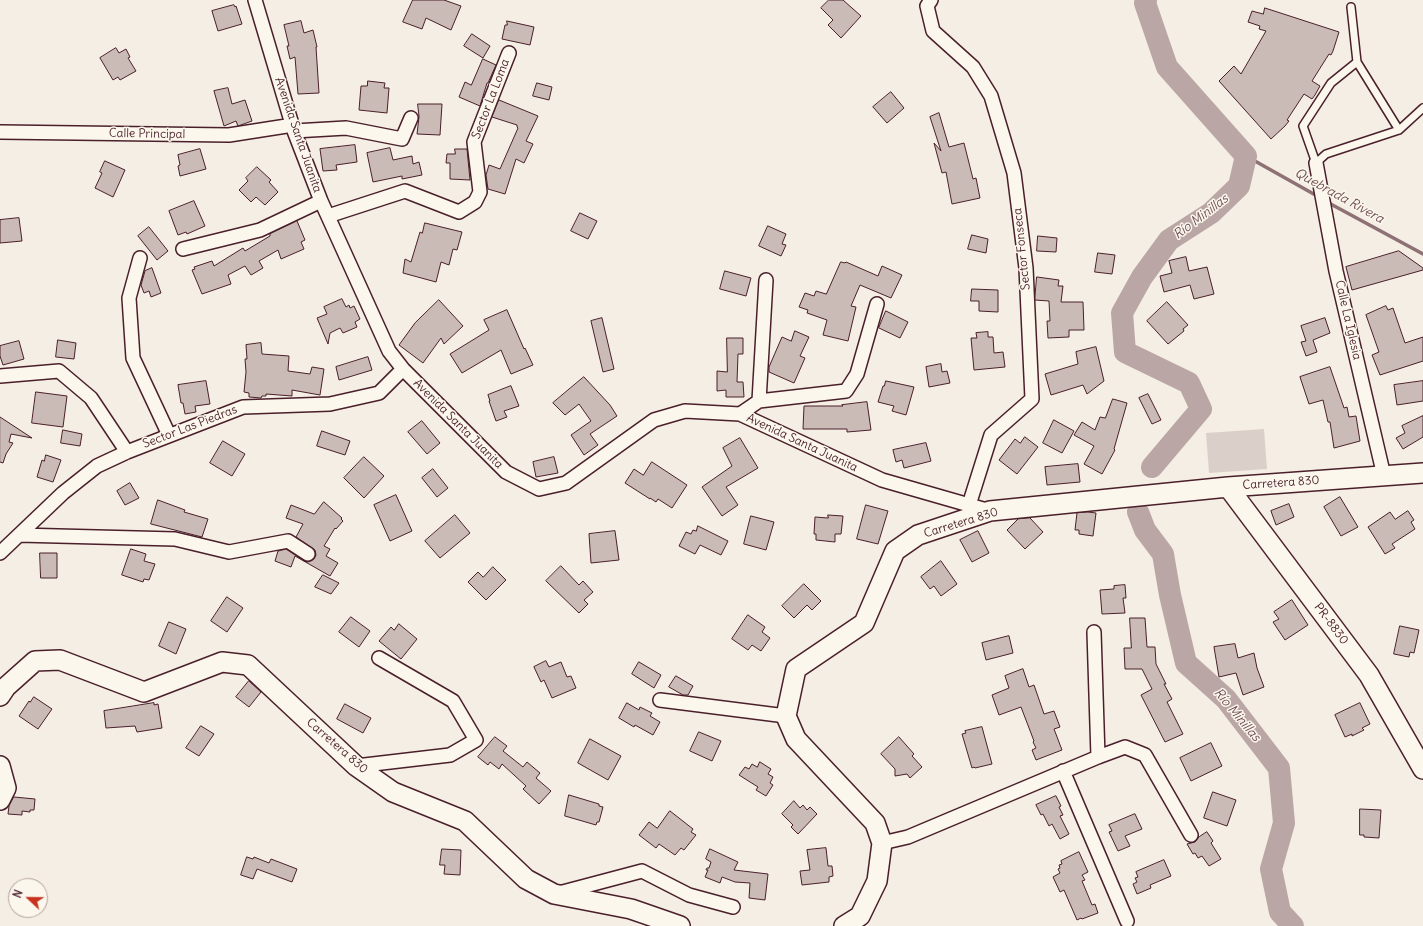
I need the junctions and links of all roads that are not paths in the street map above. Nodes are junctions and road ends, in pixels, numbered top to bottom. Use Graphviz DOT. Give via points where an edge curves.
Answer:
graph roads {
  1 [pos="255,0"];
  2 [pos="931,0"];
  3 [pos="1351,7"];
  4 [pos="509,53"];
  5 [pos="1357,62"];
  6 [pos="1423,108"];
  7 [pos="411,118"];
  8 [pos="293,128"];
  9 [pos="1399,130"];
  10 [pos="0,132"];
  11 [pos="1316,163"];
  12 [pos="321,201"];
  13 [pos="328,216"];
  14 [pos="183,249"];
  15 [pos="140,258"];
  16 [pos="766,280"];
  17 [pos="877,304"];
  18 [pos="403,369"];
  19 [pos="0,376"];
  20 [pos="758,401"];
  21 [pos="740,414"];
  22 [pos="169,435"];
  23 [pos="127,452"];
  24 [pos="1423,473"];
  25 [pos="1384,476"];
  26 [pos="1228,487"];
  27 [pos="969,505"];
  28 [pos="990,511"];
  29 [pos="19,535"];
  30 [pos="0,553"];
  31 [pos="308,554"];
  32 [pos="1094,632"];
  33 [pos="379,658"];
  34 [pos="0,696"];
  35 [pos="660,700"];
  36 [pos="786,716"];
  37 [pos="1098,757"];
  38 [pos="0,766"];
  39 [pos="356,766"];
  40 [pos="1423,769"];
  41 [pos="1063,771"];
  42 [pos="0,800"];
  43 [pos="1191,835"];
  44 [pos="882,843"];
  45 [pos="554,894"];
  46 [pos="732,907"];
  47 [pos="1127,921"];
  48 [pos="680,926"];
  49 [pos="844,926"];
  1 -- 8 [label="street, Avenida Santa Juanita"];
  2 -- 27 [label="street, Sector Fonseca" via="927,6 933,31 973,66 991,96 1014,173 1026,268 1032,399 991,435"];
  3 -- 5 [label="lane"];
  4 -- 13 [label="street, Sector La Loma" via="474,142 480,192 476,202 459,212 405,191"];
  5 -- 9 [label="lane"];
  5 -- 11 [label="lane" via="1331,83 1303,126"];
  6 -- 9 [label="lane"];
  7 -- 8 [label="street, Calle Principal" via="402,139 346,128"];
  8 -- 10 [label="street, Calle Principal" via="229,135"];
  8 -- 12 [label="street, Avenida Santa Juanita"];
  9 -- 11 [label="lane" via="1326,154"];
  11 -- 25 [label="street, Calle La Iglesia" via="1336,272"];
  12 -- 13 [label="street, Avenida Santa Juanita"];
  12 -- 14 [label="street" via="260,230"];
  13 -- 18 [label="street, Avenida Santa Juanita" via="389,351"];
  15 -- 22 [label="street" via="129,298 133,358"];
  16 -- 20 [label="street"];
  17 -- 20 [label="street" via="858,374 846,391"];
  18 -- 21 [label="street, Avenida Santa Juanita" via="506,472 539,490 566,483 654,420 685,412"];
  18 -- 22 [label="street, Sector Las Piedras" via="379,394 330,404 243,407"];
  19 -- 23 [label="street" via="59,371 91,398"];
  20 -- 21 [label="street"];
  21 -- 27 [label="street, Avenida Santa Juanita" via="882,480"];
  22 -- 23 [label="street, Sector Las Piedras"];
  23 -- 29 [label="street, Sector Las Piedras" via="97,466 63,493"];
  24 -- 25 [label="street, Carretera 830"];
  25 -- 26 [label="street, Carretera 830"];
  26 -- 28 [label="street, Carretera 830"];
  26 -- 40 [label="street, PR-8830 / PR-8830" via="1369,675"];
  27 -- 28 [label="street, Avenida Santa Juanita"];
  28 -- 36 [label="street, Carretera 830" via="918,535 895,551 864,623 796,669"];
  29 -- 30 [label="street, Sector Las Piedras"];
  29 -- 31 [label="street" via="175,539 229,552 288,541"];
  32 -- 37 [label="street"];
  33 -- 39 [label="street" via="452,701 476,740 450,755"];
  34 -- 39 [label="street, Carretera 830" via="6,686 35,661 60,660 144,692 222,662 248,665"];
  35 -- 36 [label="street"];
  36 -- 44 [label="street" via="796,739 875,823"];
  37 -- 41 [label="street"];
  37 -- 43 [label="street" via="1125,747 1145,756"];
  38 -- 42 [label="street" via="6,788"];
  39 -- 45 [label="street, Carretera 830" via="393,792 465,822 526,879"];
  41 -- 44 [label="street" via="908,836"];
  41 -- 47 [label="street"];
  44 -- 49 [label="street" via="877,881 860,916"];
  45 -- 46 [label="street" via="642,871 689,895"];
  45 -- 48 [label="street, Carretera 830" via="631,909"];
}
